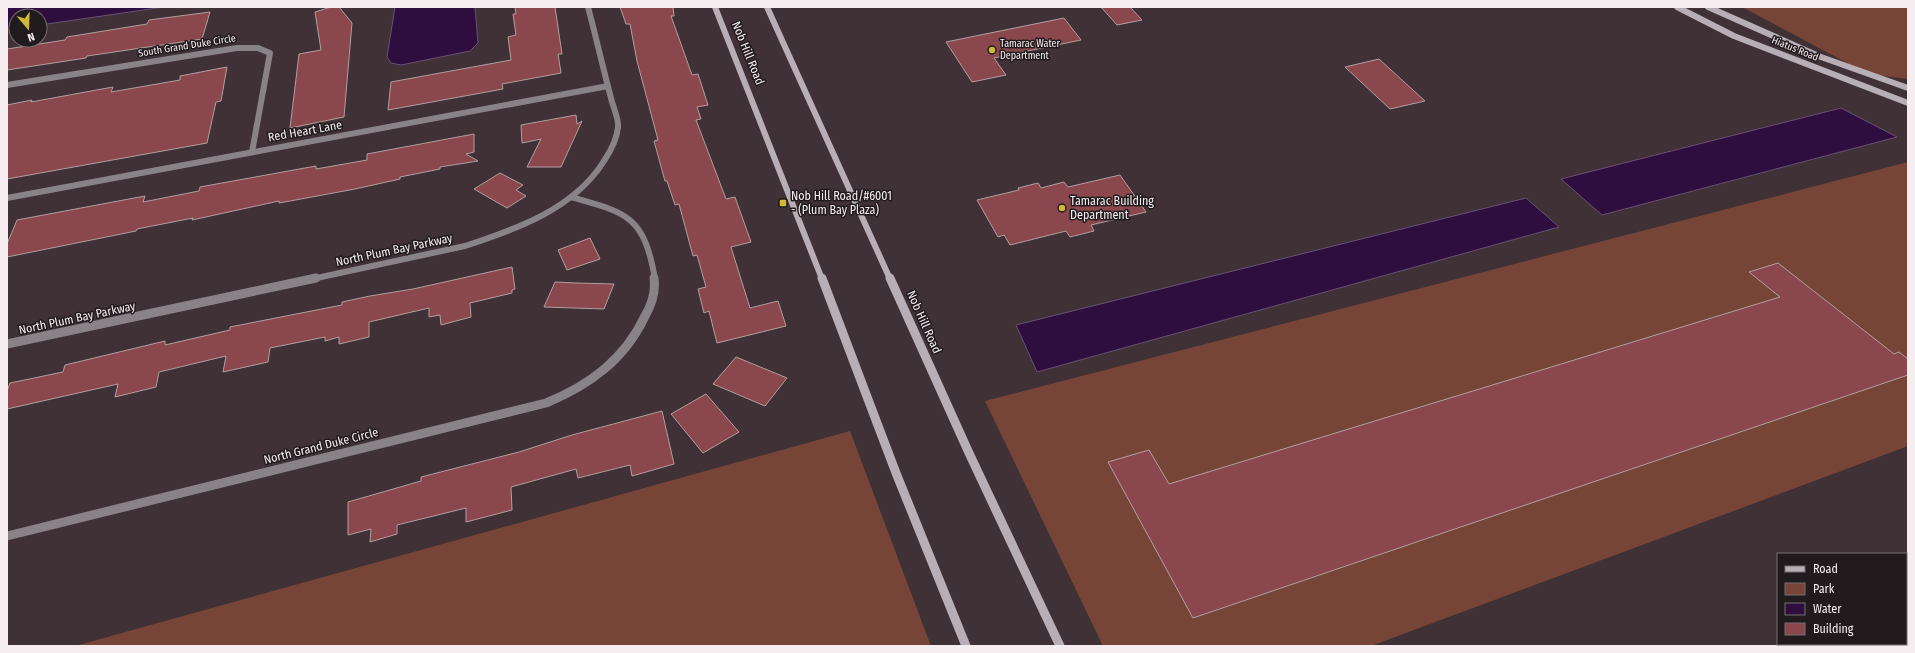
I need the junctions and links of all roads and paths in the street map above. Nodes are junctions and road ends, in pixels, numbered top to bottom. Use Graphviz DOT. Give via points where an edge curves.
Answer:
graph roads {
  1 [pos="588,7"];
  2 [pos="715,7"];
  3 [pos="767,7"];
  4 [pos="1677,7"];
  5 [pos="1708,7"];
  6 [pos="7,85"];
  7 [pos="608,86"];
  8 [pos="1908,88"];
  9 [pos="1908,103"];
  10 [pos="252,152"];
  11 [pos="572,196"];
  12 [pos="7,198"];
  13 [pos="7,344"];
  14 [pos="7,536"];
  15 [pos="966,646"];
  16 [pos="1060,646"];
  1 -- 7 [label="street, North Plum Bay Parkway"];
  2 -- 15 [label="main road, Nob Hill Road"];
  3 -- 16 [label="main road, Nob Hill Road" via="969,453"];
  4 -- 9 [label="main road, Hiatus Road" via="1734,36"];
  5 -- 8 [label="main road, Hiatus Road" via="1821,56"];
  6 -- 10 [label="street, South Grand Duke Circle" via="237,48 258,48 270,53"];
  7 -- 10 [label="street, Red Heart Lane"];
  7 -- 11 [label="street, North Plum Bay Parkway" via="618,127 615,142 605,160"];
  10 -- 12 [label="street, Red Heart Lane"];
  11 -- 13 [label="street, North Plum Bay Parkway" via="514,230 465,246"];
  11 -- 14 [label="street, North Grand Duke Circle" via="610,210 630,220 641,230 656,284 651,305 627,349 591,381 568,395 546,403"];
}
